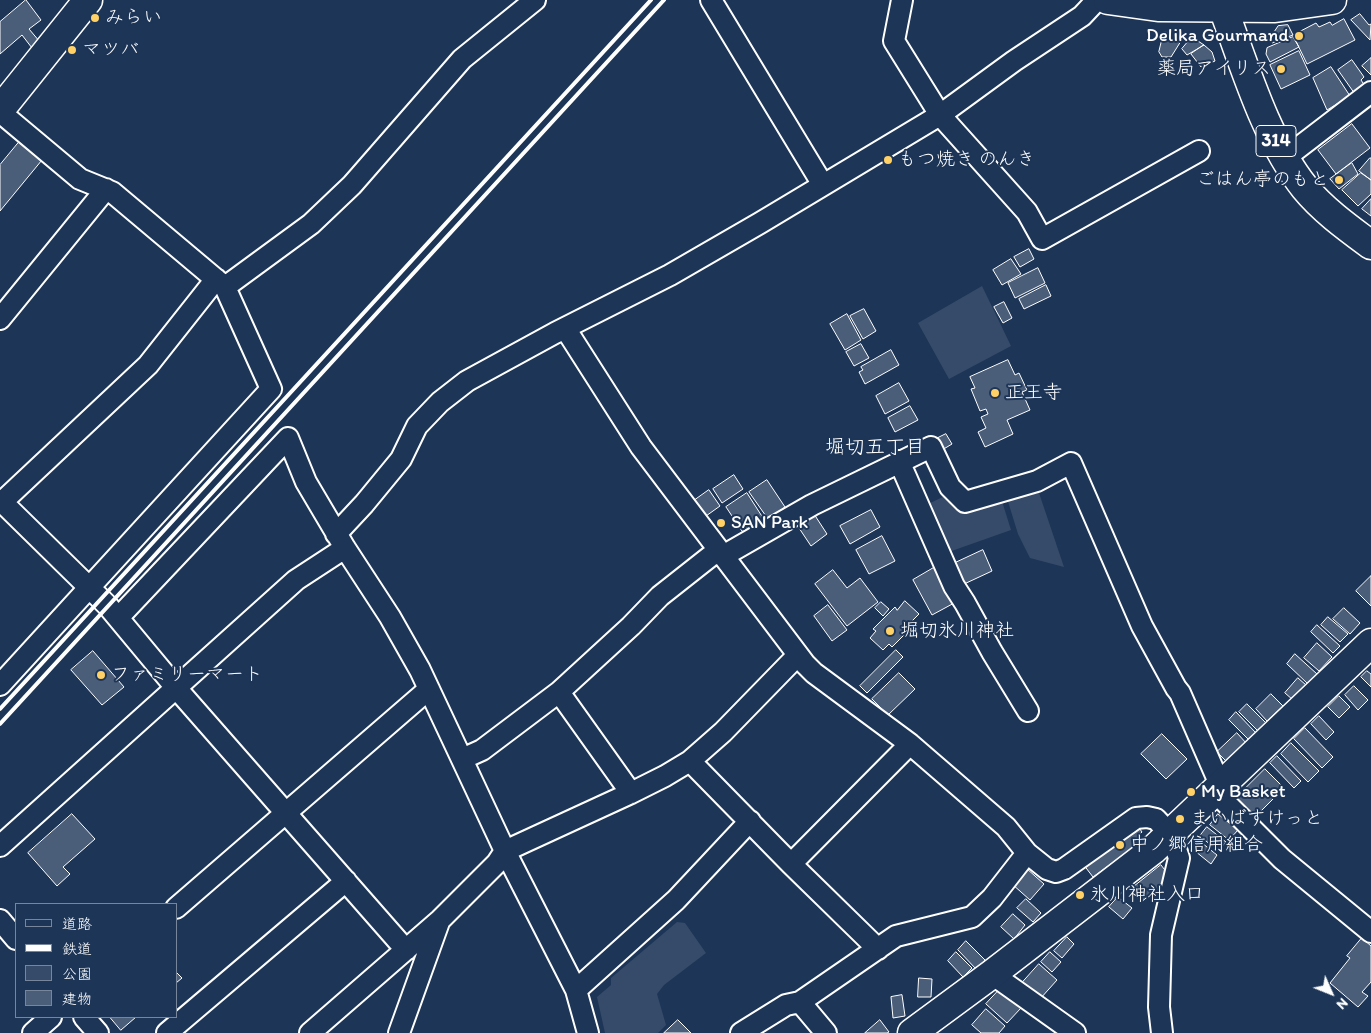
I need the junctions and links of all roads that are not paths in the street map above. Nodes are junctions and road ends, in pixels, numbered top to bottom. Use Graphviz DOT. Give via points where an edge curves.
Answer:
graph roads {
  1 [pos="88,0"];
  2 [pos="535,0"];
  3 [pos="711,0"];
  4 [pos="902,0"];
  5 [pos="1097,0"];
  6 [pos="1108,0"];
  7 [pos="1251,0"];
  8 [pos="1332,0"];
  9 [pos="1222,4"];
  10 [pos="1371,92"];
  11 [pos="0,111"];
  12 [pos="940,115"];
  13 [pos="1199,151"];
  14 [pos="1285,158"];
  15 [pos="823,185"];
  16 [pos="106,189"];
  17 [pos="1371,245"];
  18 [pos="220,283"];
  19 [pos="0,319"];
  20 [pos="564,328"];
  21 [pos="899,461"];
  22 [pos="1,502"];
  23 [pos="341,541"];
  24 [pos="721,553"];
  25 [pos="90,588"];
  26 [pos="118,618"];
  27 [pos="1371,643"];
  28 [pos="798,655"];
  29 [pos="0,685"];
  30 [pos="177,689"];
  31 [pos="429,689"];
  32 [pos="559,692"];
  33 [pos="1028,710"];
  34 [pos="910,744"];
  35 [pos="462,759"];
  36 [pos="690,760"];
  37 [pos="1218,790"];
  38 [pos="631,793"];
  39 [pos="286,812"];
  40 [pos="750,821"];
  41 [pos="1171,835"];
  42 [pos="0,846"];
  43 [pos="505,851"];
  44 [pos="1028,853"];
  45 [pos="791,864"];
  46 [pos="346,881"];
  47 [pos="178,906"];
  48 [pos="0,920"];
  49 [pos="440,920"];
  50 [pos="1371,932"];
  51 [pos="15,937"];
  52 [pos="878,949"];
  53 [pos="406,950"];
  54 [pos="992,974"];
  55 [pos="576,990"];
  56 [pos="800,1002"];
  57 [pos="50,1018"];
  58 [pos="85,1018"];
  59 [pos="33,1033"];
  60 [pos="98,1033"];
  61 [pos="167,1033"];
  62 [pos="310,1033"];
  63 [pos="399,1033"];
  64 [pos="588,1033"];
  65 [pos="741,1033"];
  66 [pos="826,1033"];
  67 [pos="912,1033"];
  68 [pos="1075,1033"];
  69 [pos="1162,1033"];
  1 -- 11 [label="street"];
  2 -- 18 [label="street" via="462,58 352,185 311,224"];
  3 -- 15 [label="street"];
  4 -- 12 [label="street" via="894,41"];
  5 -- 12 [label="street" via="1082,16"];
  6 -- 9 [label="street" via="1158,7"];
  7 -- 9 [label="street"];
  8 -- 9 [label="street" via="1275,8"];
  9 -- 14 [label="street, 314" via="1265,118"];
  10 -- 14 [label="street"];
  11 -- 16 [label="street" via="80,178"];
  12 -- 13 [label="street" via="1027,212 1042,239"];
  12 -- 15 [label="street"];
  14 -- 17 [label="street, 314" via="1306,189"];
  15 -- 20 [label="street" via="670,275"];
  16 -- 18 [label="street"];
  16 -- 19 [label="street"];
  18 -- 22 [label="street" via="148,365"];
  18 -- 25 [label="street" via="272,388"];
  20 -- 23 [label="street" via="467,381 440,402 417,426 401,460 364,504"];
  20 -- 24 [label="street" via="641,448"];
  21 -- 24 [label="street" via="812,505 730,552"];
  21 -- 33 [label="street" via="954,586"];
  21 -- 37 [label="street" via="931,447 950,487 965,502 1037,481 1071,463 1142,626 1180,693"];
  22 -- 25 [label="street"];
  23 -- 26 [label="street" via="306,482 288,438"];
  23 -- 30 [label="street"];
  23 -- 31 [label="street" via="390,617"];
  24 -- 28 [label="street"];
  24 -- 32 [label="street" via="712,555 660,596"];
  25 -- 26 [label="street"];
  25 -- 29 [label="street"];
  26 -- 30 [label="street"];
  27 -- 37 [label="street"];
  28 -- 34 [label="street" via="814,673"];
  28 -- 36 [label="street" via="723,732"];
  30 -- 39 [label="street"];
  30 -- 42 [label="street"];
  31 -- 35 [label="street"];
  31 -- 39 [label="street"];
  32 -- 35 [label="street" via="482,750"];
  32 -- 38 [label="street"];
  34 -- 44 [label="street" via="1006,827"];
  34 -- 45 [label="street"];
  35 -- 43 [label="street"];
  36 -- 38 [label="street"];
  36 -- 40 [label="street"];
  37 -- 41 [label="street"];
  37 -- 50 [label="street" via="1282,859"];
  38 -- 43 [label="street"];
  39 -- 46 [label="street"];
  39 -- 47 [label="street"];
  40 -- 45 [label="street"];
  40 -- 55 [label="street" via="676,900"];
  41 -- 44 [label="street" via="1156,819 1147,816 1136,818 1056,872 1047,869"];
  41 -- 54 [label="street"];
  41 -- 69 [label="street" via="1179,858 1161,935 1159,1007"];
  43 -- 49 [label="street"];
  43 -- 55 [label="street"];
  44 -- 52 [label="street" via="992,898 972,917 896,936"];
  45 -- 52 [label="street"];
  46 -- 53 [label="street"];
  46 -- 61 [label="street"];
  48 -- 51 [label="street"];
  49 -- 53 [label="street"];
  49 -- 63 [label="street"];
  52 -- 56 [label="street"];
  53 -- 62 [label="street"];
  54 -- 67 [label="street"];
  54 -- 68 [label="street"];
  55 -- 64 [label="street"];
  56 -- 65 [label="street" via="786,1005"];
  56 -- 66 [label="street"];
  57 -- 59 [label="street"];
  58 -- 60 [label="street"];
}
